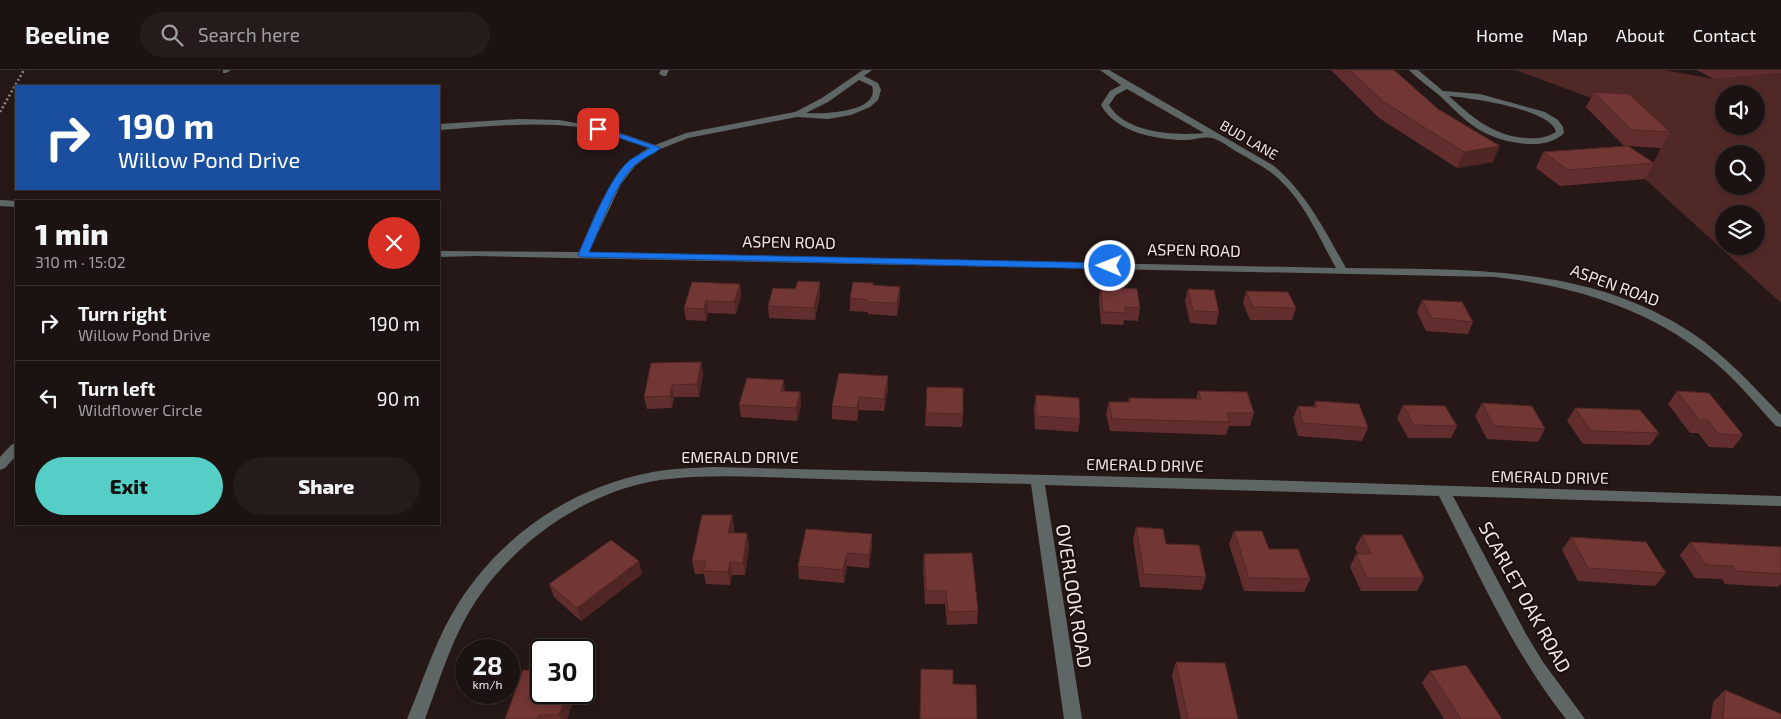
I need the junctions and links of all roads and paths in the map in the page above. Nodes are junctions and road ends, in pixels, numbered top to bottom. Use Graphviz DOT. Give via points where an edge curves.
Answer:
graph roads {
  1 [pos="24,70"];
  2 [pos="868,70"];
  3 [pos="1104,70"];
  4 [pos="1413,70"];
  5 [pos="859,77"];
  6 [pos="15,85"];
  7 [pos="1127,85"];
  8 [pos="15,86"];
  9 [pos="1441,93"];
  10 [pos="0,112"];
  11 [pos="798,114"];
  12 [pos="440,127"];
  13 [pos="1212,135"];
  14 [pos="657,148"];
  15 [pos="0,203"];
  16 [pos="15,204"];
  17 [pos="440,254"];
  18 [pos="583,255"];
  19 [pos="1342,271"];
  20 [pos="1781,423"];
  21 [pos="15,449"];
  22 [pos="0,465"];
  23 [pos="1037,480"];
  24 [pos="1444,492"];
  25 [pos="1781,501"];
  26 [pos="416,719"];
  27 [pos="1073,719"];
  28 [pos="1576,719"];
  1 -- 6 [label="path"];
  2 -- 5 [label="street"];
  3 -- 7 [label="street, BUD LANE"];
  4 -- 9 [label="street"];
  5 -- 11 [label="street"];
  5 -- 11 [label="street" via="877,90 869,104 832,117"];
  7 -- 13 [label="street, BUD LANE"];
  7 -- 13 [label="street" via="1113,92 1105,105 1106,110 1123,123 1171,137"];
  8 -- 10 [label="path"];
  9 -- 9 [label="street" via="1485,130 1503,137 1542,140 1560,133 1559,126 1542,114 1480,96"];
  11 -- 14 [label="street" via="695,134"];
  12 -- 14 [label="street" via="553,122 598,129"];
  13 -- 19 [label="street, BUD LANE" via="1285,178 1299,196"];
  14 -- 18 [label="street" via="633,163 624,173"];
  15 -- 16 [label="street"];
  17 -- 18 [label="street, ASPEN ROAD"];
  18 -- 19 [label="street, ASPEN ROAD"];
  19 -- 20 [label="street, ASPEN ROAD" via="1495,274 1557,282 1603,296 1658,319 1710,352"];
  21 -- 22 [label="street"];
  23 -- 24 [label="street, EMERALD DRIVE"];
  23 -- 26 [label="street, EMERALD DRIVE" via="714,472 647,478 604,491 546,521 498,560 458,617"];
  23 -- 27 [label="street, OVERLOOK ROAD"];
  24 -- 25 [label="street, EMERALD DRIVE"];
  24 -- 28 [label="street, SCARLET OAK ROAD" via="1518,634 1560,700"];
}
